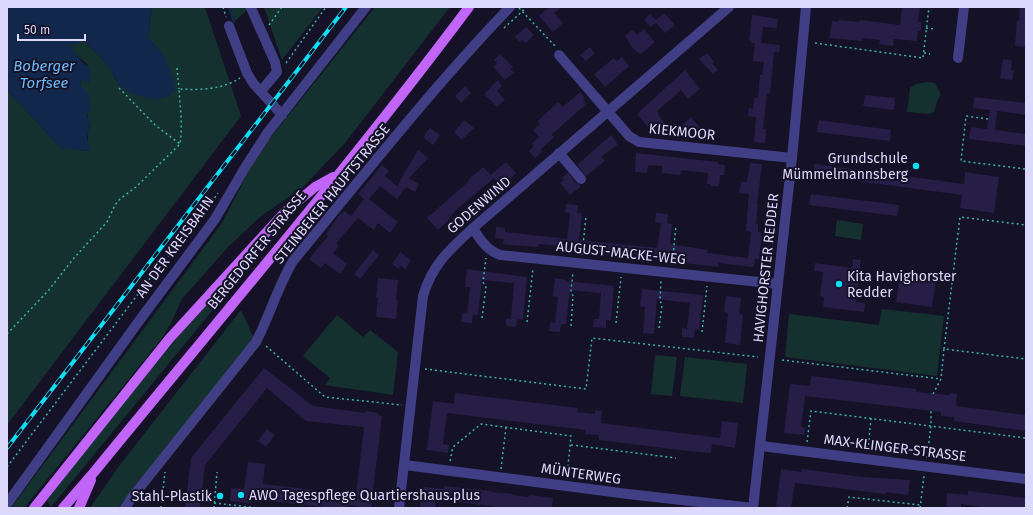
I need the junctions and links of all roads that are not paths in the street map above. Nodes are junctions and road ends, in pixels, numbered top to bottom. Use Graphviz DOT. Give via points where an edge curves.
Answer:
graph roads {
  1 [pos="366,7"];
  2 [pos="469,7"];
  3 [pos="510,7"];
  4 [pos="728,7"];
  5 [pos="806,7"];
  6 [pos="964,7"];
  7 [pos="250,8"];
  8 [pos="230,26"];
  9 [pos="559,55"];
  10 [pos="958,58"];
  11 [pos="261,91"];
  12 [pos="607,112"];
  13 [pos="282,115"];
  14 [pos="559,153"];
  15 [pos="792,158"];
  16 [pos="338,174"];
  17 [pos="581,179"];
  18 [pos="473,228"];
  19 [pos="778,284"];
  20 [pos="761,446"];
  21 [pos="405,465"];
  22 [pos="95,470"];
  23 [pos="1026,479"];
  24 [pos="7,504"];
  25 [pos="34,508"];
  26 [pos="63,508"];
  27 [pos="79,508"];
  28 [pos="125,508"];
  29 [pos="399,508"];
  30 [pos="753,508"];
  1 -- 13 [label="street, AN DER KREISBAHN"];
  2 -- 16 [label="main road, BERGEDORFER STRASSE" via="427,64"];
  3 -- 28 [label="street, STEINBEKER HAUPTSTRASSE" via="422,106 293,261 256,342"];
  4 -- 12 [label="street, GODENWIND"];
  5 -- 15 [label="street, HAVIGHORSTER REDDER"];
  6 -- 10 [label="street"];
  7 -- 11 [label="street" via="278,72"];
  8 -- 11 [label="street" via="247,73"];
  9 -- 12 [label="street, KIEKMOOR"];
  11 -- 13 [label="street"];
  12 -- 14 [label="street, GODENWIND"];
  12 -- 15 [label="street, KIEKMOOR" via="628,136 639,142"];
  13 -- 24 [label="street, AN DER KREISBAHN" via="257,148 215,219"];
  14 -- 17 [label="street"];
  14 -- 18 [label="street, GODENWIND"];
  15 -- 19 [label="street, HAVIGHORSTER REDDER"];
  16 -- 22 [label="main road, BERGEDORFER STRASSE"];
  16 -- 25 [label="main road" via="314,187 274,223 169,339"];
  18 -- 19 [label="street, AUGUST-MACKE-WEG" via="487,248 500,254"];
  18 -- 21 [label="street, GODENWIND" via="448,251 430,275 424,296"];
  19 -- 20 [label="street, HAVIGHORSTER REDDER"];
  20 -- 23 [label="street, MAX-KLINGER-STRASSE"];
  20 -- 30 [label="street, HAVIGHORSTER REDDER"];
  21 -- 29 [label="street, GODENWIND"];
  21 -- 30 [label="street, MÜNTERWEG"];
  22 -- 26 [label="main road, BERGEDORFER STRASSE"];
  22 -- 27 [label="main road"];
}
